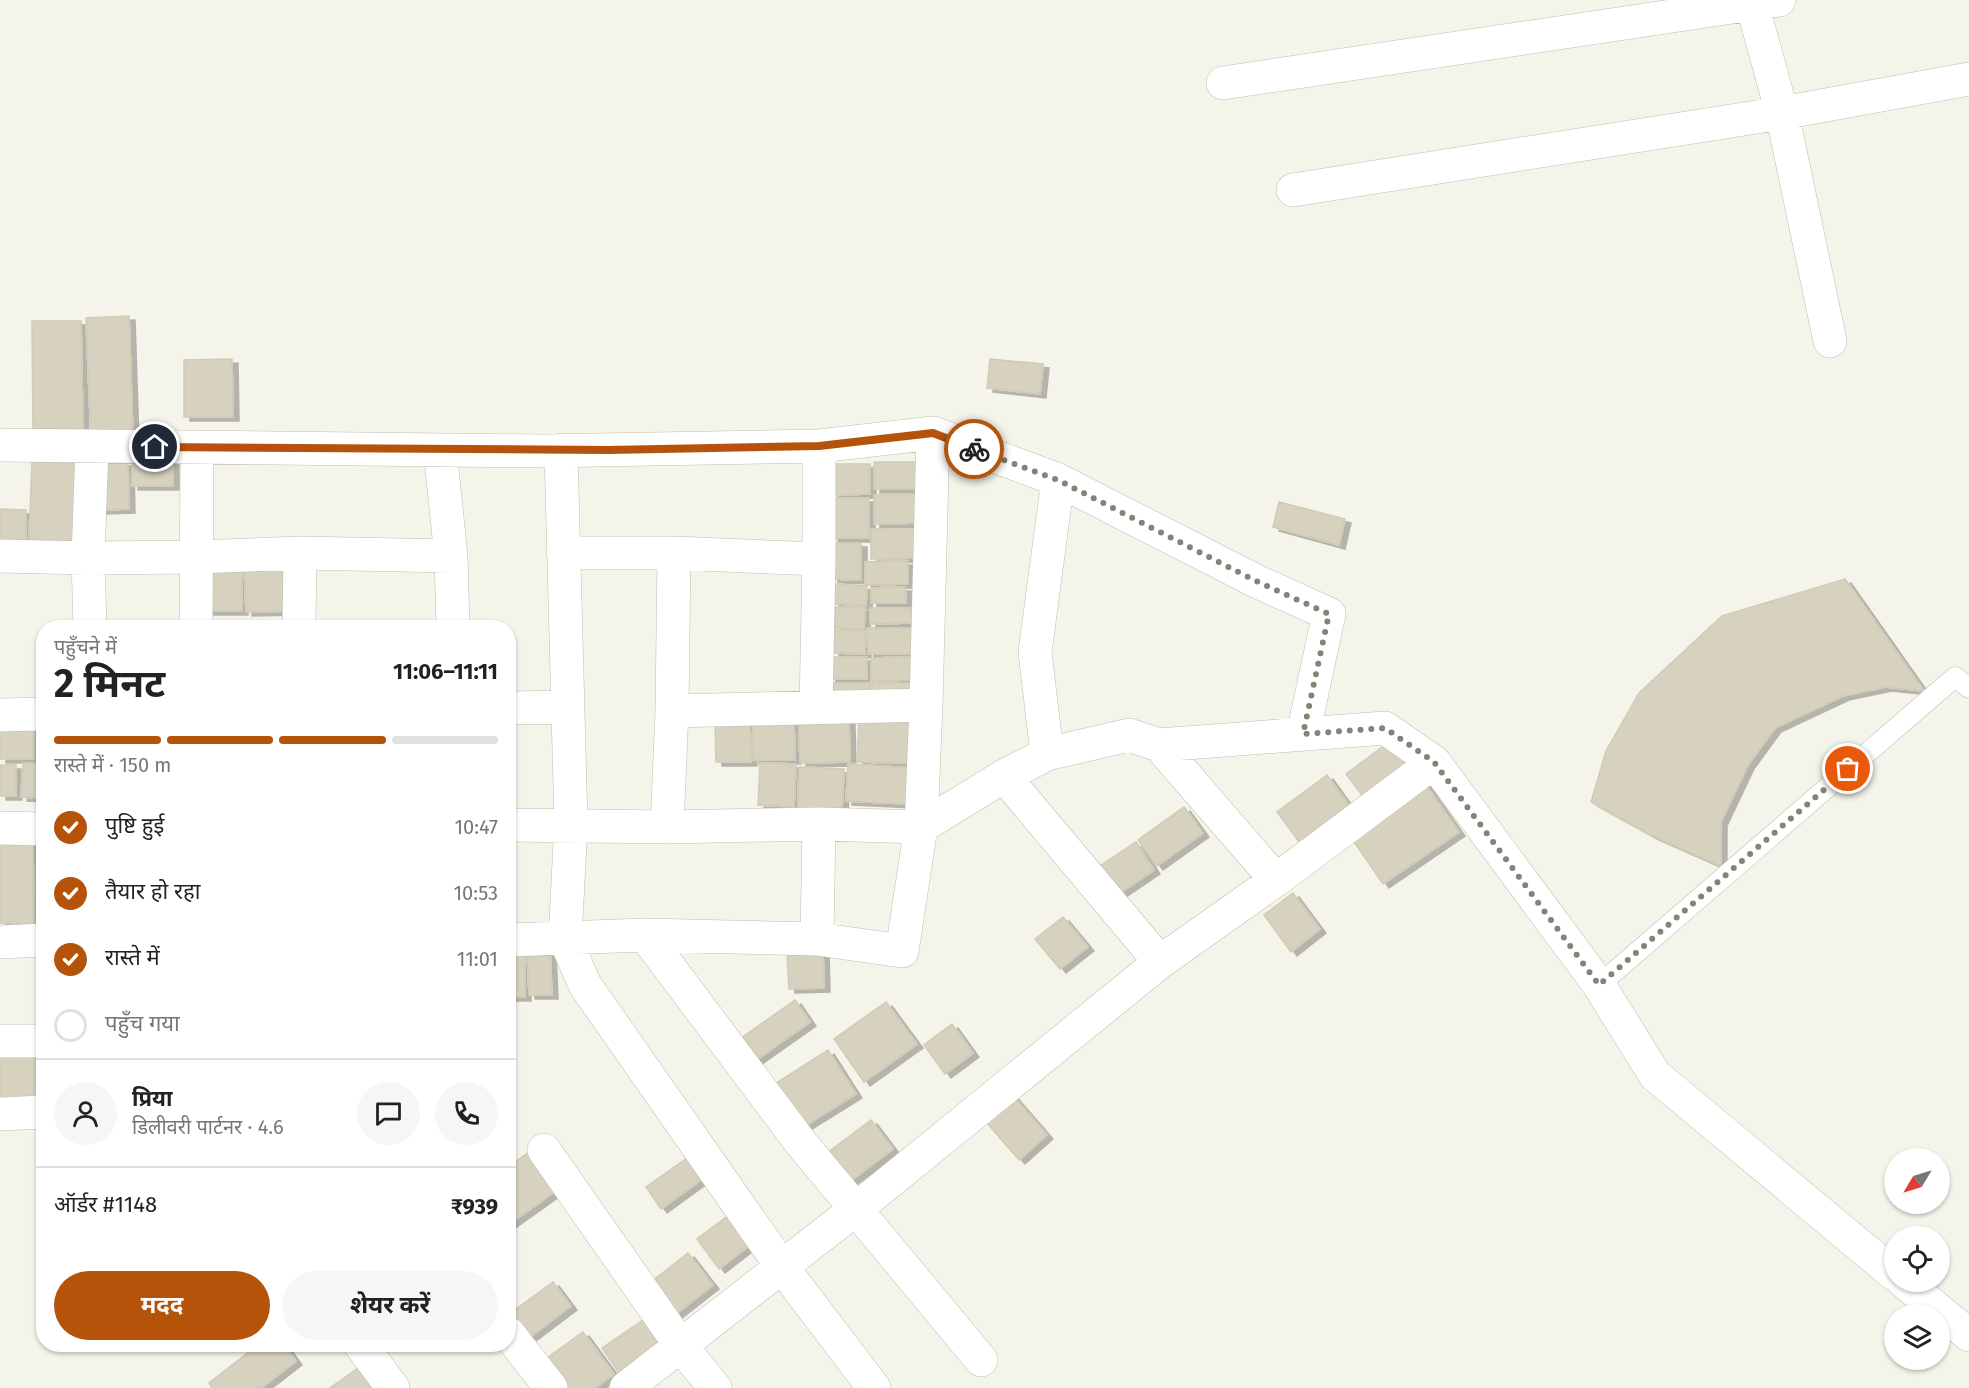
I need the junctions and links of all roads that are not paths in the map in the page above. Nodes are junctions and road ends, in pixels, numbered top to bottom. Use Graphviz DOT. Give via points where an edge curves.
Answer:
graph roads {
  1 [pos="1760,2"];
  2 [pos="1969,79"];
  3 [pos="1223,83"];
  4 [pos="1782,113"];
  5 [pos="1293,190"];
  6 [pos="1830,341"];
  7 [pos="933,433"];
  8 [pos="0,445"];
  9 [pos="92,446"];
  10 [pos="819,446"];
  11 [pos="197,447"];
  12 [pos="440,450"];
  13 [pos="561,450"];
  14 [pos="1058,480"];
  15 [pos="300,553"];
  16 [pos="563,553"];
  17 [pos="675,554"];
  18 [pos="0,556"];
  19 [pos="451,556"];
  20 [pos="196,557"];
  21 [pos="88,558"];
  22 [pos="819,560"];
  23 [pos="90,620"];
  24 [pos="196,620"];
  25 [pos="299,620"];
  26 [pos="453,620"];
  27 [pos="1969,688"];
  28 [pos="926,705"];
  29 [pos="567,707"];
  30 [pos="516,708"];
  31 [pos="816,708"];
  32 [pos="672,711"];
  33 [pos="36,714"];
  34 [pos="0,715"];
  35 [pos="1303,734"];
  36 [pos="1159,745"];
  37 [pos="1047,754"];
  38 [pos="1434,762"];
  39 [pos="1004,776"];
  40 [pos="571,824"];
  41 [pos="819,824"];
  42 [pos="516,825"];
  43 [pos="667,827"];
  44 [pos="921,827"];
  45 [pos="0,828"];
  46 [pos="36,829"];
  47 [pos="1276,880"];
  48 [pos="645,935"];
  49 [pos="565,939"];
  50 [pos="817,939"];
  51 [pos="36,940"];
  52 [pos="516,940"];
  53 [pos="0,942"];
  54 [pos="1160,962"];
  55 [pos="1599,985"];
  56 [pos="0,1041"];
  57 [pos="36,1041"];
  58 [pos="36,1112"];
  59 [pos="0,1114"];
  60 [pos="544,1150"];
  61 [pos="856,1209"];
  62 [pos="1884,1266"];
  63 [pos="782,1267"];
  64 [pos="1916,1292"];
  65 [pos="1969,1335"];
  66 [pos="516,1343"];
  67 [pos="681,1346"];
  68 [pos="366,1352"];
  69 [pos="981,1360"];
  70 [pos="393,1388"];
  71 [pos="551,1388"];
  72 [pos="626,1388"];
  73 [pos="714,1388"];
  74 [pos="874,1388"];
  1 -- 3 [label="street"];
  1 -- 4 [label="street"];
  2 -- 4 [label="street"];
  4 -- 5 [label="street"];
  4 -- 6 [label="street"];
  7 -- 10 [label="street"];
  7 -- 14 [label="street"];
  7 -- 28 [label="street"];
  8 -- 9 [label="street"];
  9 -- 11 [label="street"];
  9 -- 21 [label="street"];
  10 -- 13 [label="street"];
  10 -- 22 [label="street"];
  11 -- 12 [label="street"];
  11 -- 20 [label="street"];
  12 -- 13 [label="street"];
  12 -- 19 [label="street"];
  13 -- 16 [label="street"];
  14 -- 35 [label="street" via="1329,614"];
  14 -- 37 [label="street" via="1035,652"];
  15 -- 19 [label="street"];
  15 -- 20 [label="street"];
  15 -- 25 [label="street"];
  16 -- 17 [label="street"];
  16 -- 29 [label="street"];
  17 -- 22 [label="street"];
  17 -- 32 [label="street"];
  18 -- 21 [label="street"];
  19 -- 26 [label="street"];
  20 -- 21 [label="street"];
  20 -- 24 [label="street"];
  21 -- 23 [label="street"];
  22 -- 31 [label="street"];
  27 -- 55 [label="lane" via="1955,677"];
  28 -- 31 [label="street"];
  28 -- 44 [label="street"];
  29 -- 30 [label="street"];
  29 -- 40 [label="street"];
  31 -- 32 [label="street"];
  32 -- 43 [label="street"];
  33 -- 34 [label="street"];
  35 -- 36 [label="street"];
  35 -- 38 [label="street" via="1385,728"];
  36 -- 37 [label="street" via="1128,735"];
  36 -- 47 [label="street"];
  37 -- 39 [label="street"];
  38 -- 47 [label="street"];
  38 -- 55 [label="street"];
  39 -- 44 [label="street"];
  39 -- 54 [label="street"];
  40 -- 42 [label="street"];
  40 -- 43 [label="street"];
  40 -- 49 [label="street"];
  41 -- 43 [label="street"];
  41 -- 44 [label="street"];
  41 -- 50 [label="street"];
  44 -- 50 [label="street" via="903,951"];
  45 -- 46 [label="street"];
  47 -- 54 [label="street"];
  48 -- 49 [label="street"];
  48 -- 50 [label="street"];
  48 -- 61 [label="street" via="801,1143"];
  49 -- 52 [label="street"];
  49 -- 63 [label="street" via="585,985"];
  51 -- 53 [label="street"];
  54 -- 61 [label="street"];
  55 -- 62 [label="street" via="1655,1075"];
  56 -- 57 [label="street"];
  58 -- 59 [label="street"];
  60 -- 67 [label="street"];
  61 -- 63 [label="street"];
  61 -- 69 [label="street"];
  63 -- 67 [label="street"];
  63 -- 74 [label="street"];
  64 -- 65 [label="street"];
  66 -- 71 [label="street"];
  67 -- 72 [label="street"];
  67 -- 73 [label="street"];
  68 -- 70 [label="street"];
}
